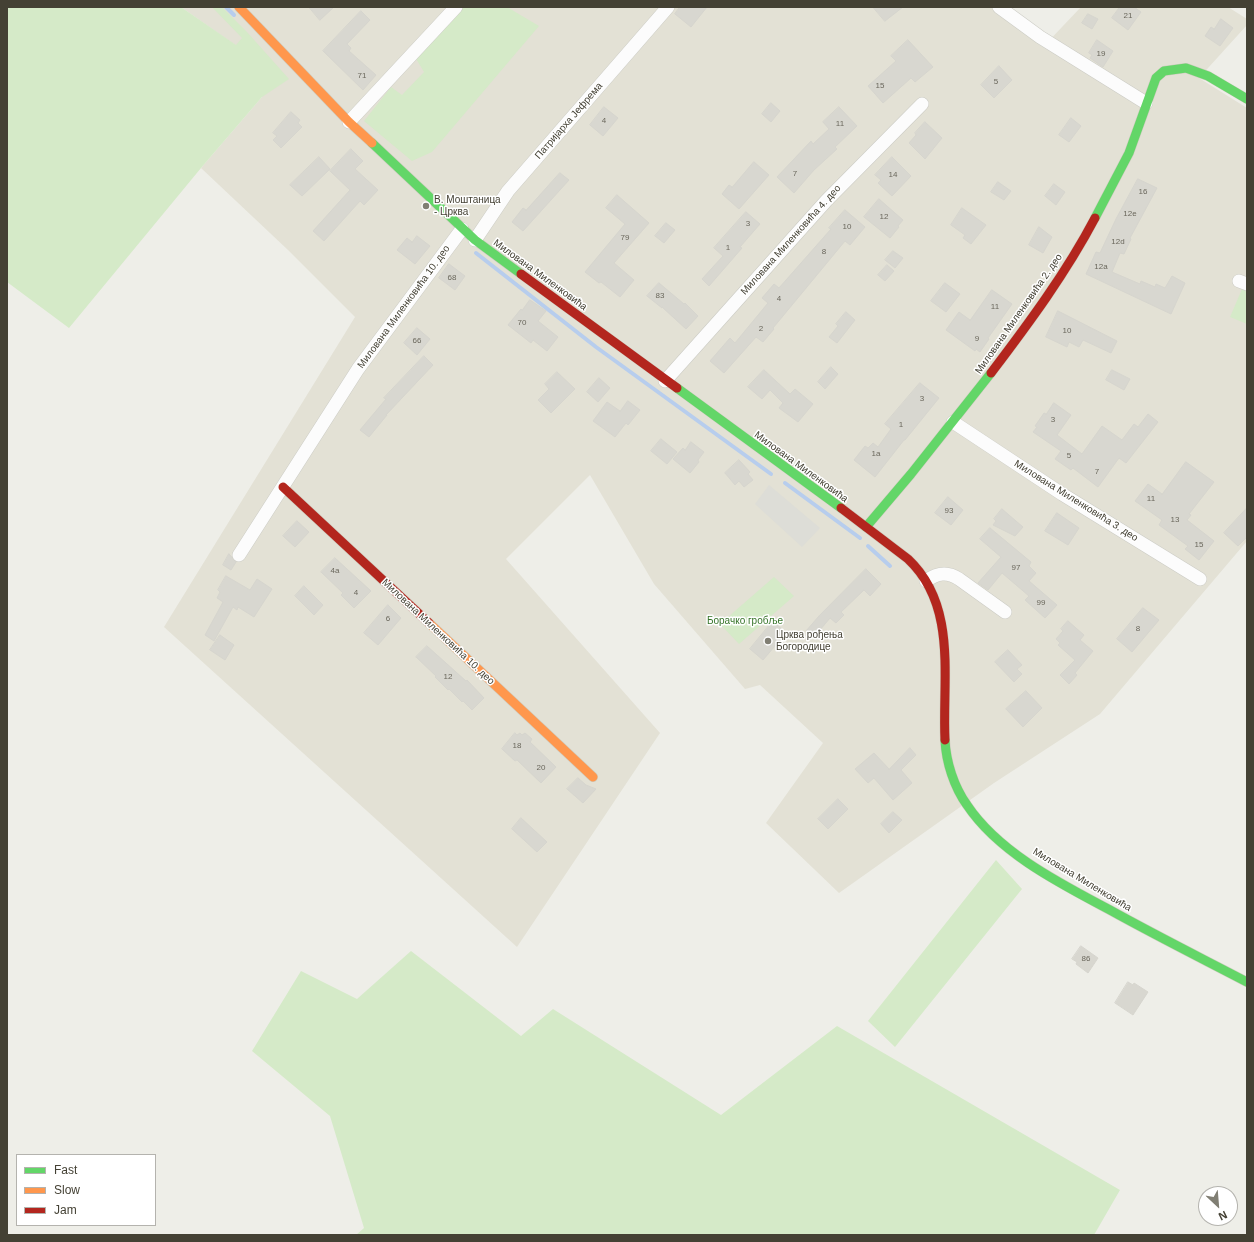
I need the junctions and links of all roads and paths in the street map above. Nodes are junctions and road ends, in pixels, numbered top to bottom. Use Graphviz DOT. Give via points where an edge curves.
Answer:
graph roads {
  1 [pos="239,7"];
  2 [pos="456,7"];
  3 [pos="668,7"];
  4 [pos="999,7"];
  5 [pos="1247,99"];
  6 [pos="1146,103"];
  7 [pos="922,104"];
  8 [pos="349,122"];
  9 [pos="462,229"];
  10 [pos="475,240"];
  11 [pos="665,380"];
  12 [pos="953,422"];
  13 [pos="283,487"];
  14 [pos="866,527"];
  15 [pos="239,555"];
  16 [pos="1200,579"];
  17 [pos="926,581"];
  18 [pos="1005,612"];
  19 [pos="593,777"];
  20 [pos="1245,981"];
  1 -- 8 [label="street, Милована Миленковића"];
  2 -- 8 [label="street"];
  3 -- 10 [label="street, Патријарха Јефрема" via="508,191"];
  4 -- 6 [label="street" via="1040,37"];
  5 -- 6 [label="street, Милована Миленковића 2. део" via="1208,76 1186,68 1164,71 1156,78"];
  6 -- 12 [label="street, Милована Миленковића 2. део" via="1129,153 1064,272"];
  7 -- 11 [label="street, Милована Миленковића 4. део" via="826,201"];
  8 -- 9 [label="street, Милована Миленковића"];
  9 -- 10 [label="street, Милована Миленковића"];
  9 -- 13 [label="street, Милована Миленковића 10. део" via="358,369"];
  10 -- 11 [label="street, Милована Миленковића"];
  11 -- 14 [label="street, Милована Миленковића"];
  12 -- 14 [label="street, Милована Миленковића 2. део"];
  12 -- 16 [label="street, Милована Миленковића 3. део" via="1062,494"];
  13 -- 15 [label="street, Милована Миленковића 10. део"];
  13 -- 19 [label="street, Милована Миленковића 10. део"];
  14 -- 17 [label="street, Милована Миленковића" via="918,569"];
  17 -- 18 [label="street" via="939,574 950,575"];
  17 -- 20 [label="street, Милована Миленковића" via="934,598 944,640 947,756 952,775 967,806 990,831 1035,867 1101,906"];
}
